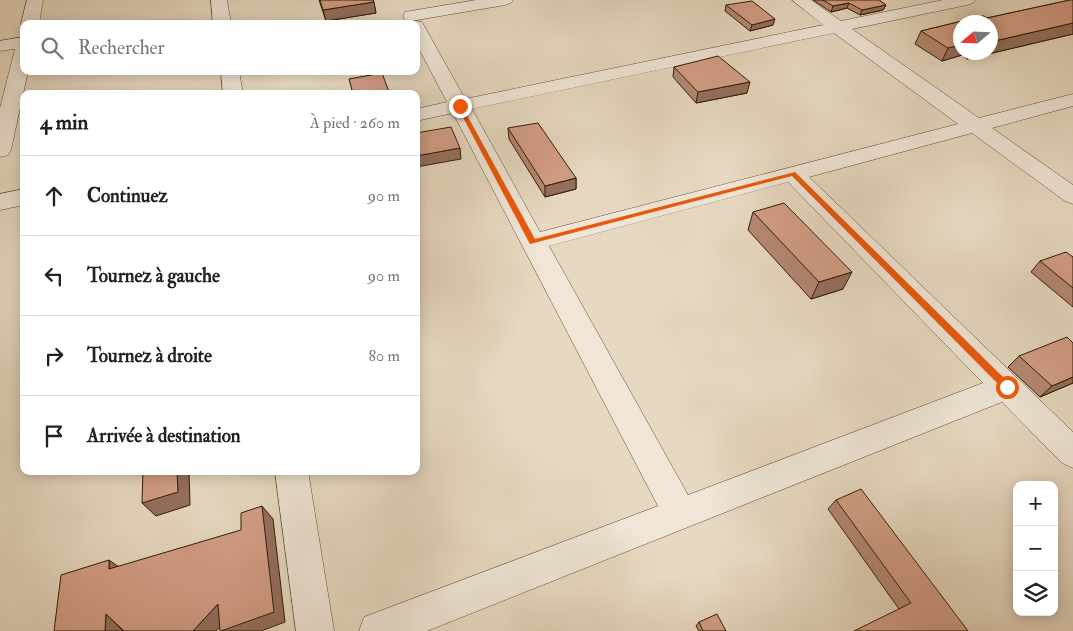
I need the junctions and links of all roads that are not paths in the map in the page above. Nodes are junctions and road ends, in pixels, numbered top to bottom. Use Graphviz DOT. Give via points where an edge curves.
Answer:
graph roads {
  1 [pos="35,0"];
  2 [pos="219,0"];
  3 [pos="402,0"];
  4 [pos="505,0"];
  5 [pos="800,0"];
  6 [pos="967,0"];
  7 [pos="31,20"];
  8 [pos="222,20"];
  9 [pos="413,20"];
  10 [pos="420,21"];
  11 [pos="837,27"];
  12 [pos="420,33"];
  13 [pos="20,43"];
  14 [pos="0,46"];
  15 [pos="20,58"];
  16 [pos="231,75"];
  17 [pos="8,83"];
  18 [pos="232,90"];
  19 [pos="1073,100"];
  20 [pos="460,106"];
  21 [pos="420,114"];
  22 [pos="975,126"];
  23 [pos="0,150"];
  24 [pos="793,174"];
  25 [pos="1073,196"];
  26 [pos="20,198"];
  27 [pos="0,202"];
  28 [pos="533,242"];
  29 [pos="1007,387"];
  30 [pos="1073,453"];
  31 [pos="292,475"];
  32 [pos="680,514"];
  33 [pos="315,631"];
  34 [pos="378,631"];
  1 -- 7 [label="street"];
  2 -- 8 [label="street"];
  3 -- 9 [label="street"];
  4 -- 10 [label="street"];
  5 -- 11 [label="street"];
  6 -- 11 [label="street"];
  11 -- 20 [label="street"];
  11 -- 22 [label="street"];
  12 -- 20 [label="street"];
  13 -- 14 [label="street"];
  15 -- 17 [label="street"];
  16 -- 18 [label="street"];
  17 -- 23 [label="street"];
  19 -- 22 [label="street"];
  20 -- 21 [label="street"];
  20 -- 28 [label="street"];
  22 -- 24 [label="street"];
  22 -- 25 [label="street"];
  24 -- 28 [label="street"];
  24 -- 29 [label="street"];
  26 -- 27 [label="street"];
  28 -- 32 [label="street"];
  29 -- 30 [label="street"];
  29 -- 32 [label="street"];
  31 -- 33 [label="street"];
  32 -- 34 [label="street"];
}
